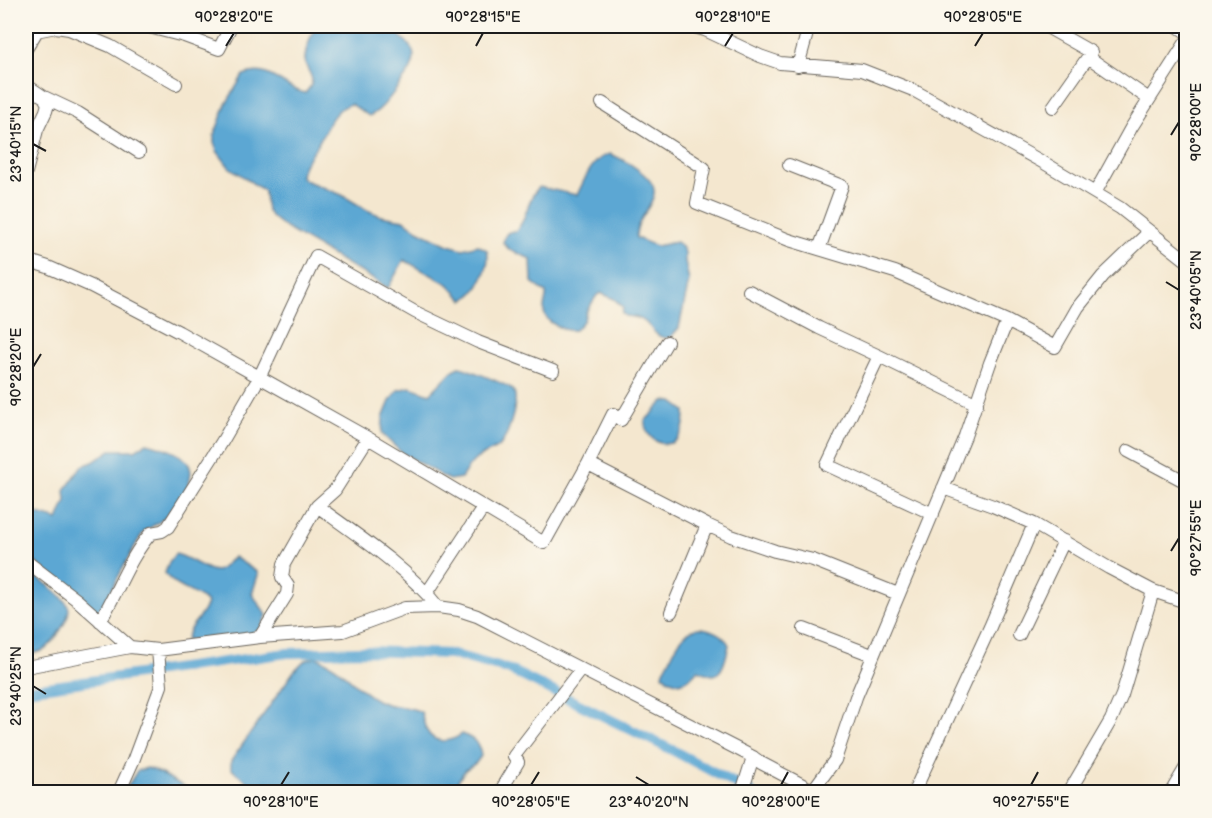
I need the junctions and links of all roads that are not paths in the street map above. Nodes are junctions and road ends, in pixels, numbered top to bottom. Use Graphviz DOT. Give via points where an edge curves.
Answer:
graph roads {
  1 [pos="145,26"];
  2 [pos="231,26"];
  3 [pos="692,26"];
  4 [pos="809,26"];
  5 [pos="1045,26"];
  6 [pos="1177,26"];
  7 [pos="161,27"];
  8 [pos="34,28"];
  9 [pos="1186,32"];
  10 [pos="1186,42"];
  11 [pos="26,49"];
  12 [pos="1088,57"];
  13 [pos="798,66"];
  14 [pos="176,84"];
  15 [pos="26,85"];
  16 [pos="44,97"];
  17 [pos="1149,99"];
  18 [pos="602,103"];
  19 [pos="1053,107"];
  20 [pos="139,152"];
  21 [pos="789,165"];
  22 [pos="26,172"];
  23 [pos="1095,193"];
  24 [pos="1149,232"];
  25 [pos="819,249"];
  26 [pos="26,260"];
  27 [pos="1186,260"];
  28 [pos="749,291"];
  29 [pos="1007,321"];
  30 [pos="667,342"];
  31 [pos="879,356"];
  32 [pos="553,371"];
  33 [pos="259,378"];
  34 [pos="977,404"];
  35 [pos="368,438"];
  36 [pos="1128,451"];
  37 [pos="588,464"];
  38 [pos="1186,482"];
  39 [pos="943,488"];
  40 [pos="317,506"];
  41 [pos="483,508"];
  42 [pos="933,514"];
  43 [pos="1034,524"];
  44 [pos="707,525"];
  45 [pos="1064,541"];
  46 [pos="26,561"];
  47 [pos="1153,591"];
  48 [pos="427,593"];
  49 [pos="898,594"];
  50 [pos="1186,602"];
  51 [pos="438,607"];
  52 [pos="671,612"];
  53 [pos="100,621"];
  54 [pos="804,629"];
  55 [pos="1019,635"];
  56 [pos="260,637"];
  57 [pos="130,647"];
  58 [pos="158,654"];
  59 [pos="872,655"];
  60 [pos="26,667"];
  61 [pos="578,673"];
  62 [pos="752,762"];
  63 [pos="1186,767"];
  64 [pos="814,791"];
  65 [pos="119,792"];
  66 [pos="500,792"];
  67 [pos="742,792"];
  68 [pos="914,792"];
  69 [pos="1069,792"];
  70 [pos="1172,792"];
  1 -- 7 [label="street"];
  2 -- 7 [label="street" via="219,49"];
  3 -- 13 [label="street" via="760,56"];
  4 -- 13 [label="street"];
  5 -- 12 [label="street" via="1091,52"];
  6 -- 9 [label="street"];
  8 -- 11 [label="street"];
  8 -- 14 [label="street" via="69,29 110,46"];
  10 -- 17 [label="street"];
  12 -- 17 [label="street"];
  12 -- 19 [label="street"];
  13 -- 23 [label="street" via="862,70 913,90"];
  15 -- 16 [label="street"];
  16 -- 20 [label="street" via="78,113"];
  16 -- 22 [label="street" via="48,104"];
  17 -- 23 [label="street"];
  18 -- 25 [label="street" via="704,168 698,203"];
  21 -- 25 [label="street" via="842,186"];
  23 -- 24 [label="street"];
  24 -- 27 [label="street"];
  24 -- 29 [label="street" via="1102,276 1055,347"];
  25 -- 29 [label="street" via="895,272"];
  26 -- 33 [label="street" via="91,286"];
  28 -- 31 [label="street"];
  29 -- 34 [label="street"];
  30 -- 37 [label="street" via="621,420 613,414"];
  31 -- 34 [label="street"];
  31 -- 42 [label="street" via="827,465"];
  32 -- 33 [label="street" via="436,322 316,256"];
  33 -- 35 [label="street"];
  33 -- 53 [label="street" via="168,527 151,533 132,560"];
  34 -- 39 [label="street"];
  35 -- 40 [label="street" via="335,490"];
  35 -- 41 [label="street"];
  36 -- 38 [label="street"];
  37 -- 41 [label="street" via="544,543"];
  37 -- 44 [label="street"];
  39 -- 42 [label="street"];
  39 -- 43 [label="street"];
  40 -- 48 [label="street"];
  40 -- 56 [label="street" via="284,564 282,577 288,586 287,594"];
  41 -- 48 [label="street"];
  42 -- 49 [label="street"];
  43 -- 45 [label="street"];
  43 -- 68 [label="street"];
  44 -- 49 [label="street" via="775,551 813,560"];
  44 -- 52 [label="street"];
  45 -- 47 [label="street"];
  45 -- 55 [label="street"];
  46 -- 53 [label="street"];
  47 -- 50 [label="street"];
  47 -- 69 [label="street" via="1122,694"];
  48 -- 51 [label="street"];
  49 -- 59 [label="street"];
  51 -- 56 [label="street" via="405,608 343,631"];
  51 -- 61 [label="street" via="477,616"];
  53 -- 57 [label="street"];
  54 -- 59 [label="street"];
  56 -- 58 [label="street"];
  57 -- 58 [label="street"];
  57 -- 60 [label="street"];
  58 -- 65 [label="street" via="161,686"];
  59 -- 64 [label="street" via="835,760"];
  61 -- 62 [label="street"];
  61 -- 66 [label="street" via="514,756 518,762"];
  62 -- 64 [label="street" via="762,763"];
  62 -- 67 [label="street"];
  63 -- 70 [label="street"];
}
